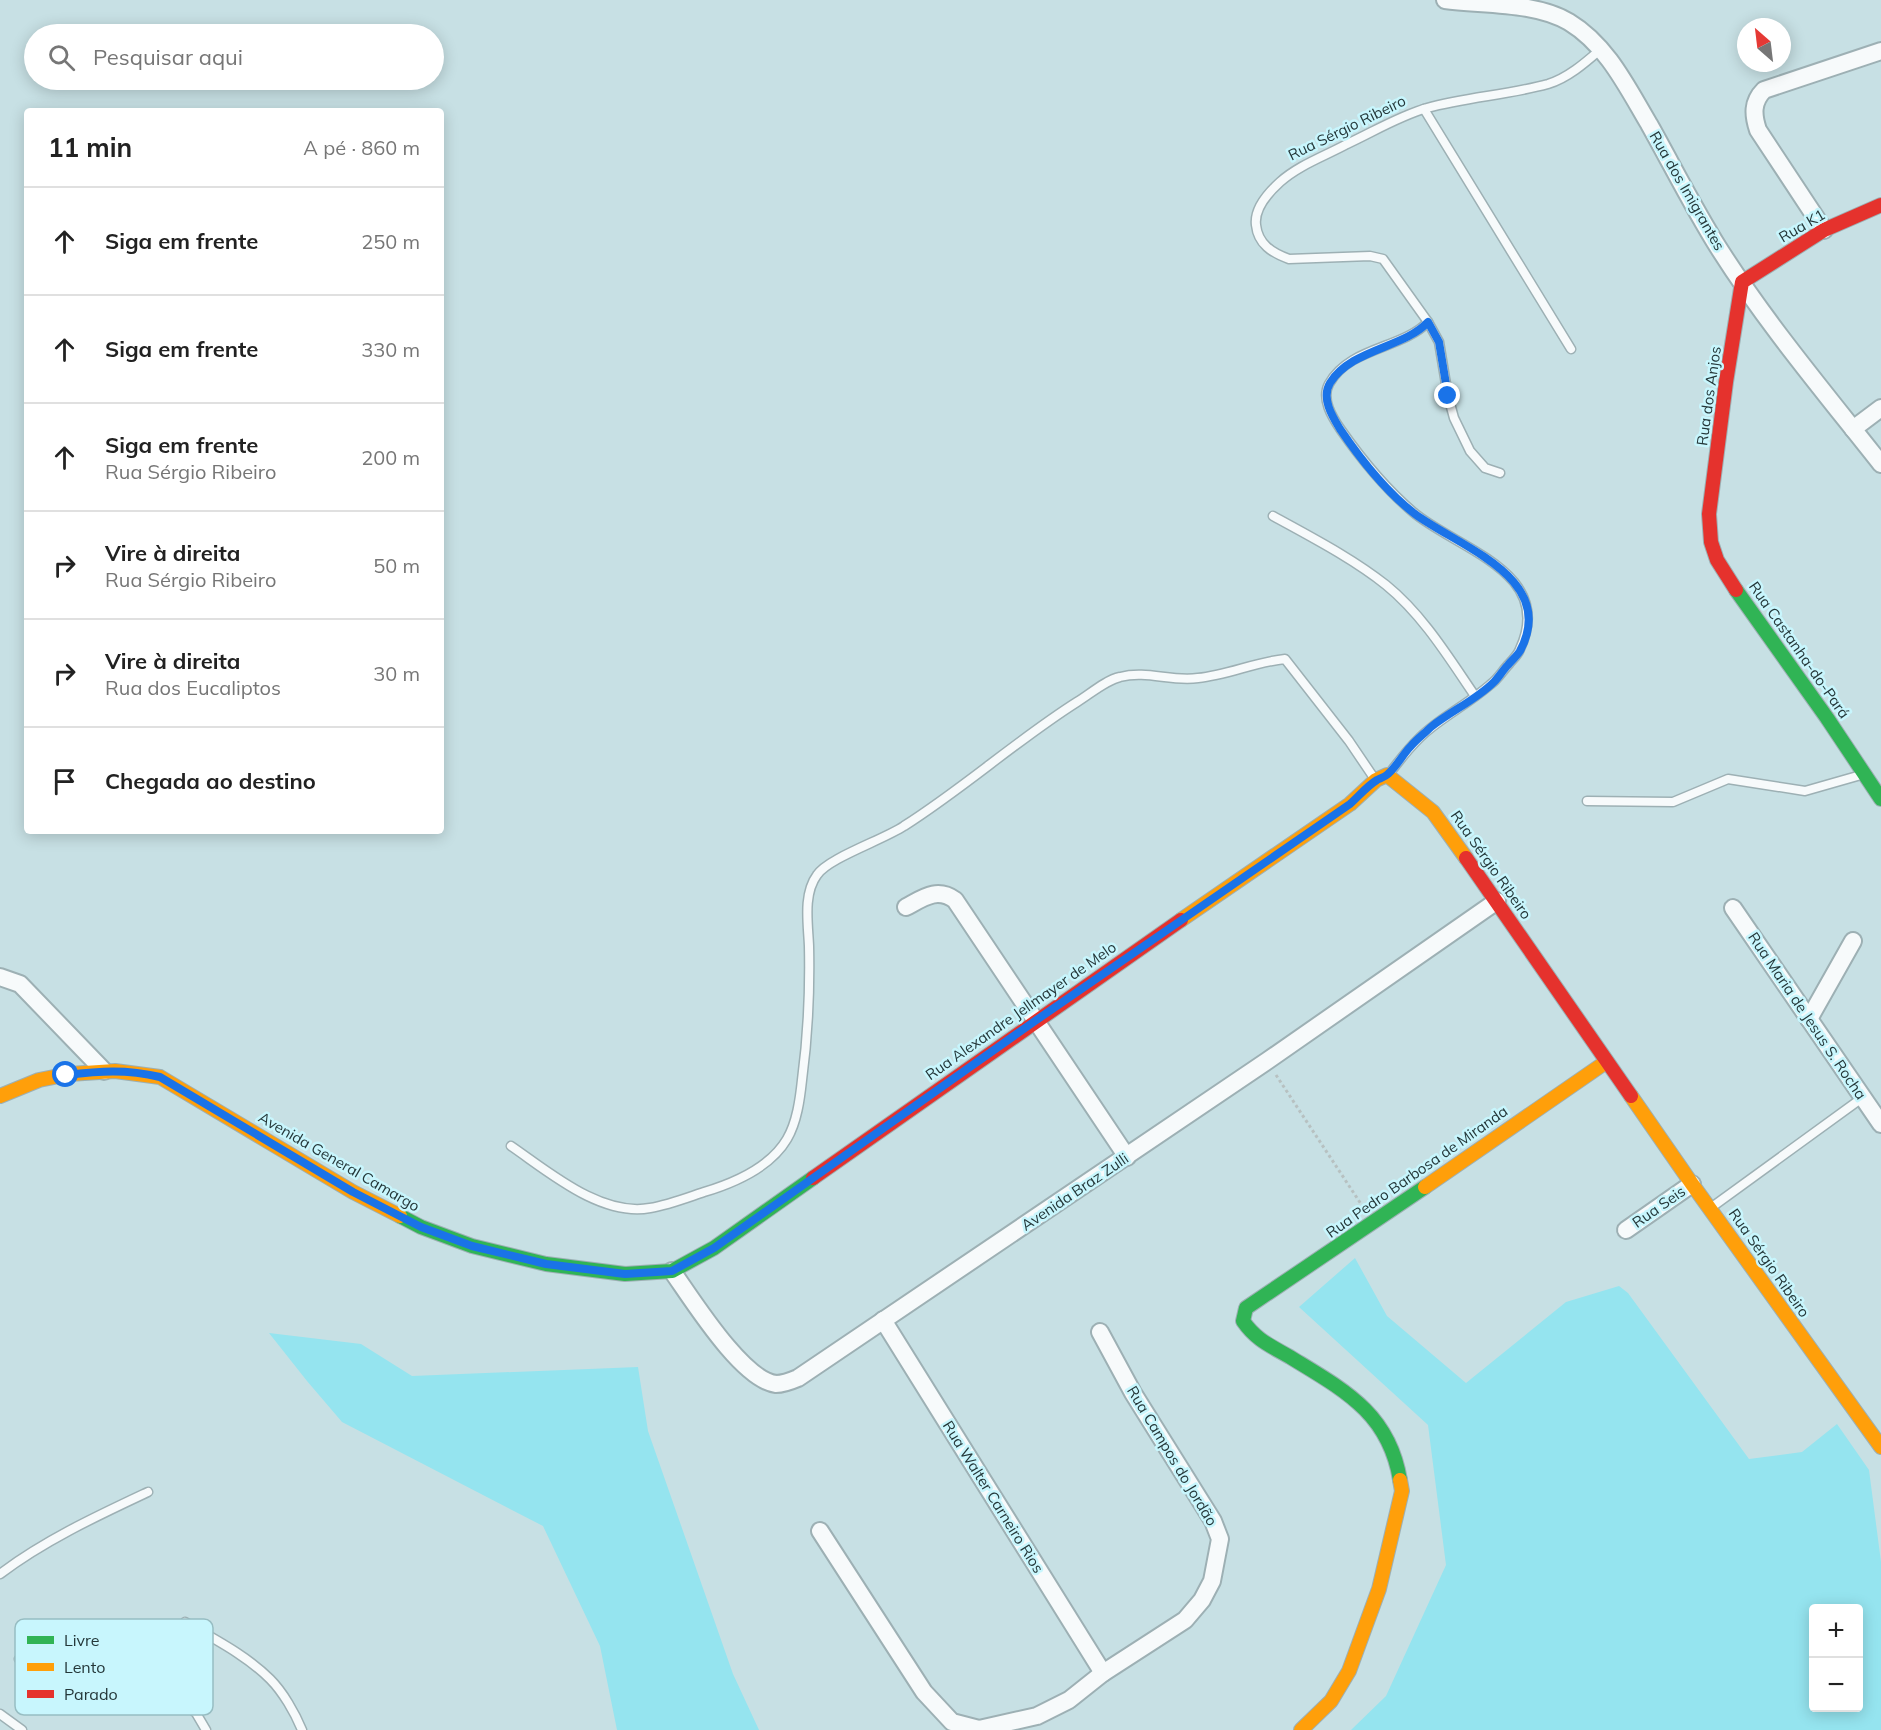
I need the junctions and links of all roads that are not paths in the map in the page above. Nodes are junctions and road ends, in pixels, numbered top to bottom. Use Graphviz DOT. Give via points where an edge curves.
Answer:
graph roads {
  1 [pos="1445,0"];
  2 [pos="1602,48"];
  3 [pos="1881,51"];
  4 [pos="1424,109"];
  5 [pos="1881,205"];
  6 [pos="1824,230"];
  7 [pos="1742,282"];
  8 [pos="1428,322"];
  9 [pos="1571,349"];
  10 [pos="1881,408"];
  11 [pos="1853,429"];
  12 [pos="1881,464"];
  13 [pos="1500,473"];
  14 [pos="1709,514"];
  15 [pos="1273,516"];
  16 [pos="1475,696"];
  17 [pos="1865,774"];
  18 [pos="1382,778"];
  19 [pos="1881,799"];
  20 [pos="1587,801"];
  21 [pos="1497,901"];
  22 [pos="906,907"];
  23 [pos="1733,908"];
  24 [pos="1853,941"];
  25 [pos="0,977"];
  26 [pos="1809,1019"];
  27 [pos="1035,1021"];
  28 [pos="1606,1062"];
  29 [pos="104,1071"];
  30 [pos="0,1096"];
  31 [pos="1862,1098"];
  32 [pos="1881,1124"];
  33 [pos="511,1146"];
  34 [pos="1127,1157"];
  35 [pos="1692,1184"];
  36 [pos="1709,1209"];
  37 [pos="1626,1230"];
  38 [pos="672,1271"];
  39 [pos="883,1320"];
  40 [pos="1100,1332"];
  41 [pos="1881,1447"];
  42 [pos="148,1492"];
  43 [pos="820,1531"];
  44 [pos="0,1574"];
  45 [pos="213,1639"];
  46 [pos="1103,1673"];
  47 [pos="0,1714"];
  48 [pos="197,1715"];
  49 [pos="22,1730"];
  50 [pos="206,1730"];
  51 [pos="302,1730"];
  52 [pos="1301,1730"];
  1 -- 2 [label="street, Rua dos Imigrantes" via="1545,12 1568,22"];
  2 -- 4 [label="lane, Rua Sérgio Ribeiro" via="1584,64 1550,83"];
  2 -- 7 [label="street, Rua dos Imigrantes"];
  3 -- 6 [label="street" via="1764,90 1754,107 1758,130"];
  4 -- 8 [label="lane, Rua Sérgio Ribeiro" via="1302,167 1281,181 1257,212 1256,224 1267,248 1289,259 1383,259"];
  4 -- 9 [label="lane"];
  5 -- 6 [label="street, Rua K1"];
  6 -- 7 [label="street, Rua K1"];
  7 -- 11 [label="street, Rua dos Imigrantes"];
  7 -- 14 [label="street, Rua dos Anjos"];
  8 -- 13 [label="lane" via="1439,342 1454,418 1479,463"];
  8 -- 16 [label="lane" via="1419,331 1344,367 1329,384 1327,404 1351,445 1393,494 1415,514 1496,565 1521,590 1528,612 1520,651 1492,684"];
  10 -- 11 [label="street"];
  11 -- 12 [label="street, Rua dos Imigrantes"];
  14 -- 17 [label="street, Rua Castanha-do-Pará" via="1711,542 1724,573"];
  15 -- 16 [label="lane" via="1387,586 1443,650"];
  16 -- 18 [label="lane" via="1411,745"];
  17 -- 19 [label="street, Rua Castanha-do-Pará"];
  17 -- 20 [label="lane" via="1805,790 1728,779 1673,802"];
  18 -- 21 [label="street, Rua Sérgio Ribeiro" via="1433,812"];
  18 -- 27 [label="street, Rua Alexandre Jellmayer de Melo"];
  18 -- 33 [label="lane" via="1285,659 1198,678 1173,679 1145,673 1118,677 903,827 818,872 809,896 807,1040 797,1114 788,1139 753,1173 675,1202 649,1209 625,1209 567,1185"];
  21 -- 28 [label="street, Rua Sérgio Ribeiro"];
  21 -- 34 [label="street, Avenida Braz Zulli"];
  22 -- 27 [label="street" via="940,892 955,900"];
  23 -- 26 [label="street, Rua Maria de Jesus S. Rocha"];
  24 -- 26 [label="street"];
  25 -- 29 [label="street" via="20,984"];
  26 -- 31 [label="street, Rua Maria de Jesus S. Rocha"];
  27 -- 34 [label="street"];
  27 -- 38 [label="street, Rua Alexandre Jellmayer de Melo" via="714,1248"];
  28 -- 35 [label="street, Rua Sérgio Ribeiro"];
  28 -- 52 [label="street, Rua Pedro Barbosa de Miranda" via="1246,1308 1243,1321 1253,1335 1360,1403 1380,1425 1391,1444 1402,1491 1379,1589 1349,1671 1331,1701"];
  29 -- 30 [label="street, Avenida General Camargo" via="39,1080"];
  29 -- 38 [label="street, Avenida General Camargo" via="136,1071 160,1077 353,1192 421,1227 472,1246 546,1264 625,1274"];
  31 -- 32 [label="street, Rua Maria de Jesus S. Rocha"];
  31 -- 36 [label="lane"];
  34 -- 39 [label="street, Avenida Braz Zulli"];
  35 -- 36 [label="street, Rua Sérgio Ribeiro"];
  35 -- 37 [label="street, Rua Seis"];
  36 -- 41 [label="street, Rua Sérgio Ribeiro"];
  38 -- 39 [label="street, Avenida Braz Zulli" via="740,1362 773,1384 798,1378"];
  39 -- 46 [label="street, Rua Walter Carneiro Rios"];
  40 -- 46 [label="street, Rua Campos do Jordão" via="1220,1539 1212,1581 1185,1620"];
  42 -- 44 [label="lane" via="80,1525"];
  43 -- 46 [label="street, Rua Campos do Jordão" via="924,1692 952,1722 979,1729 1037,1716 1069,1700"];
  45 -- 51 [label="lane" via="270,1679"];
  47 -- 49 [label="lane"];
  48 -- 50 [label="lane"];
}
